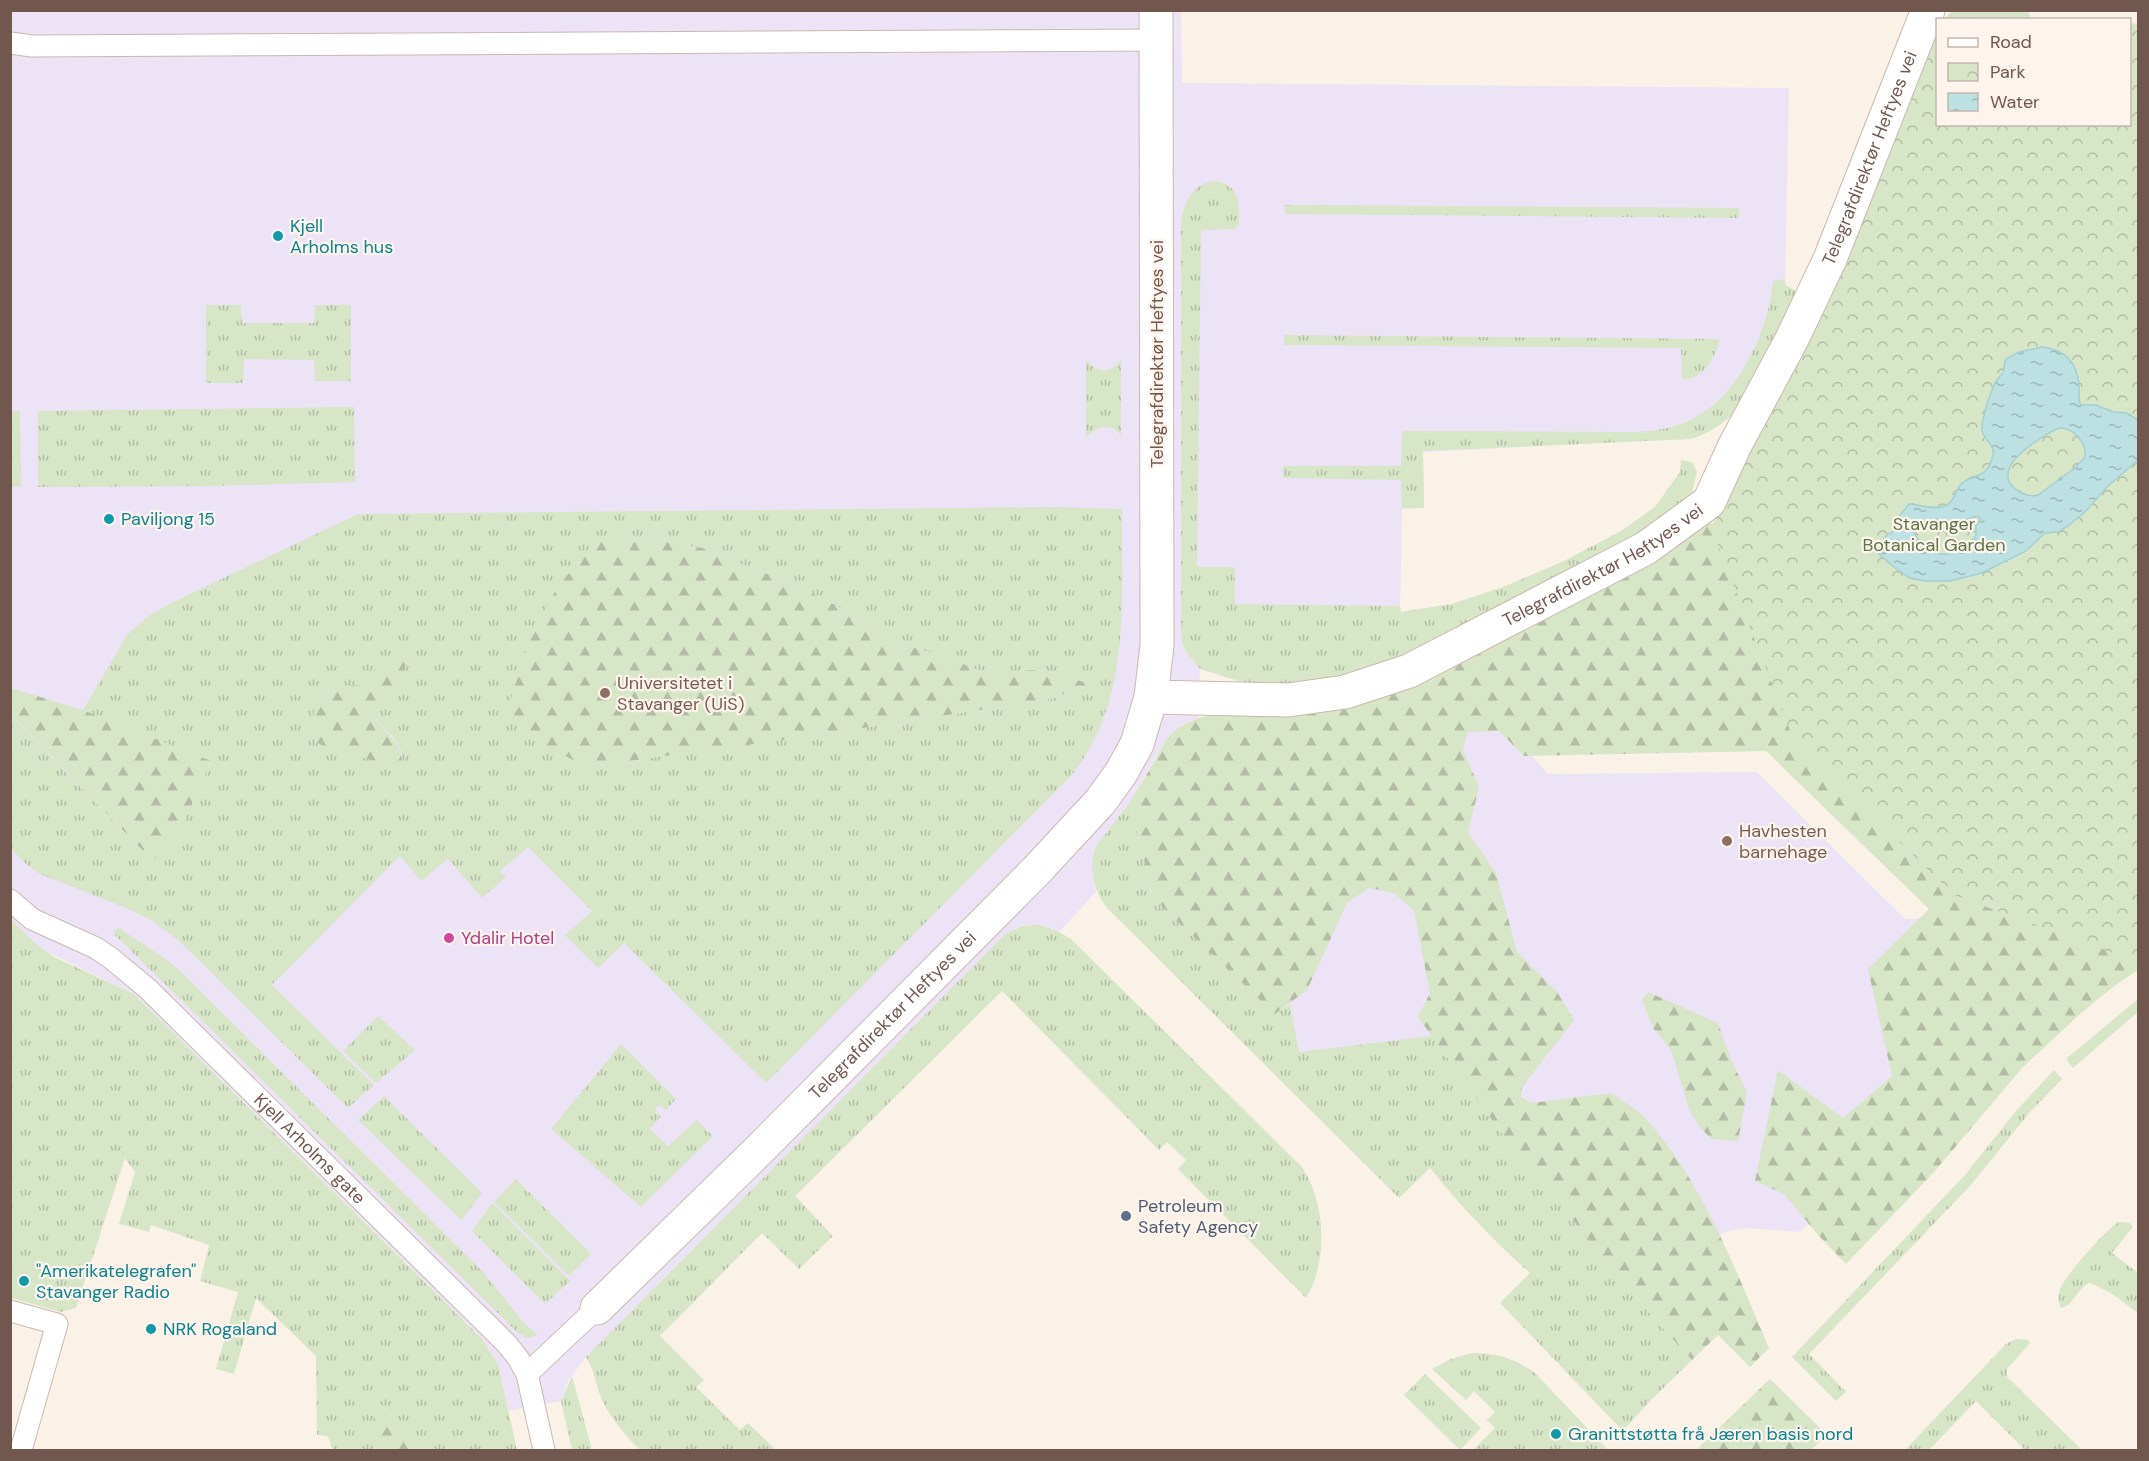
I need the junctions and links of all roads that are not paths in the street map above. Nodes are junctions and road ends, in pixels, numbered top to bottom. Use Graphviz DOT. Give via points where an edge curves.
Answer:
graph roads {
  1 [pos="1928,10"];
  2 [pos="1156,25"];
  3 [pos="10,43"];
  4 [pos="1151,697"];
  5 [pos="10,900"];
  6 [pos="597,1308"];
  7 [pos="10,1311"];
  8 [pos="527,1374"];
  9 [pos="21,1450"];
  10 [pos="544,1450"];
  1 -- 4 [label="street, Telegrafdirektør Heftyes vei" via="1830,259 1710,502 1646,548 1409,671 1345,692 1288,700"];
  2 -- 3 [label="lane" via="44,46"];
  2 -- 4 [label="street, Telegrafdirektør Heftyes vei" via="1157,645"];
  4 -- 6 [label="street, Telegrafdirektør Heftyes vei" via="1137,744 1100,802 776,1133"];
  5 -- 8 [label="lane, Kjell Arholms gate" via="32,919 112,958 148,989 506,1343"];
  6 -- 8 [label="lane"];
  7 -- 9 [label="lane" via="57,1324"];
  8 -- 10 [label="lane, Kjell Arholms gate"];
}
